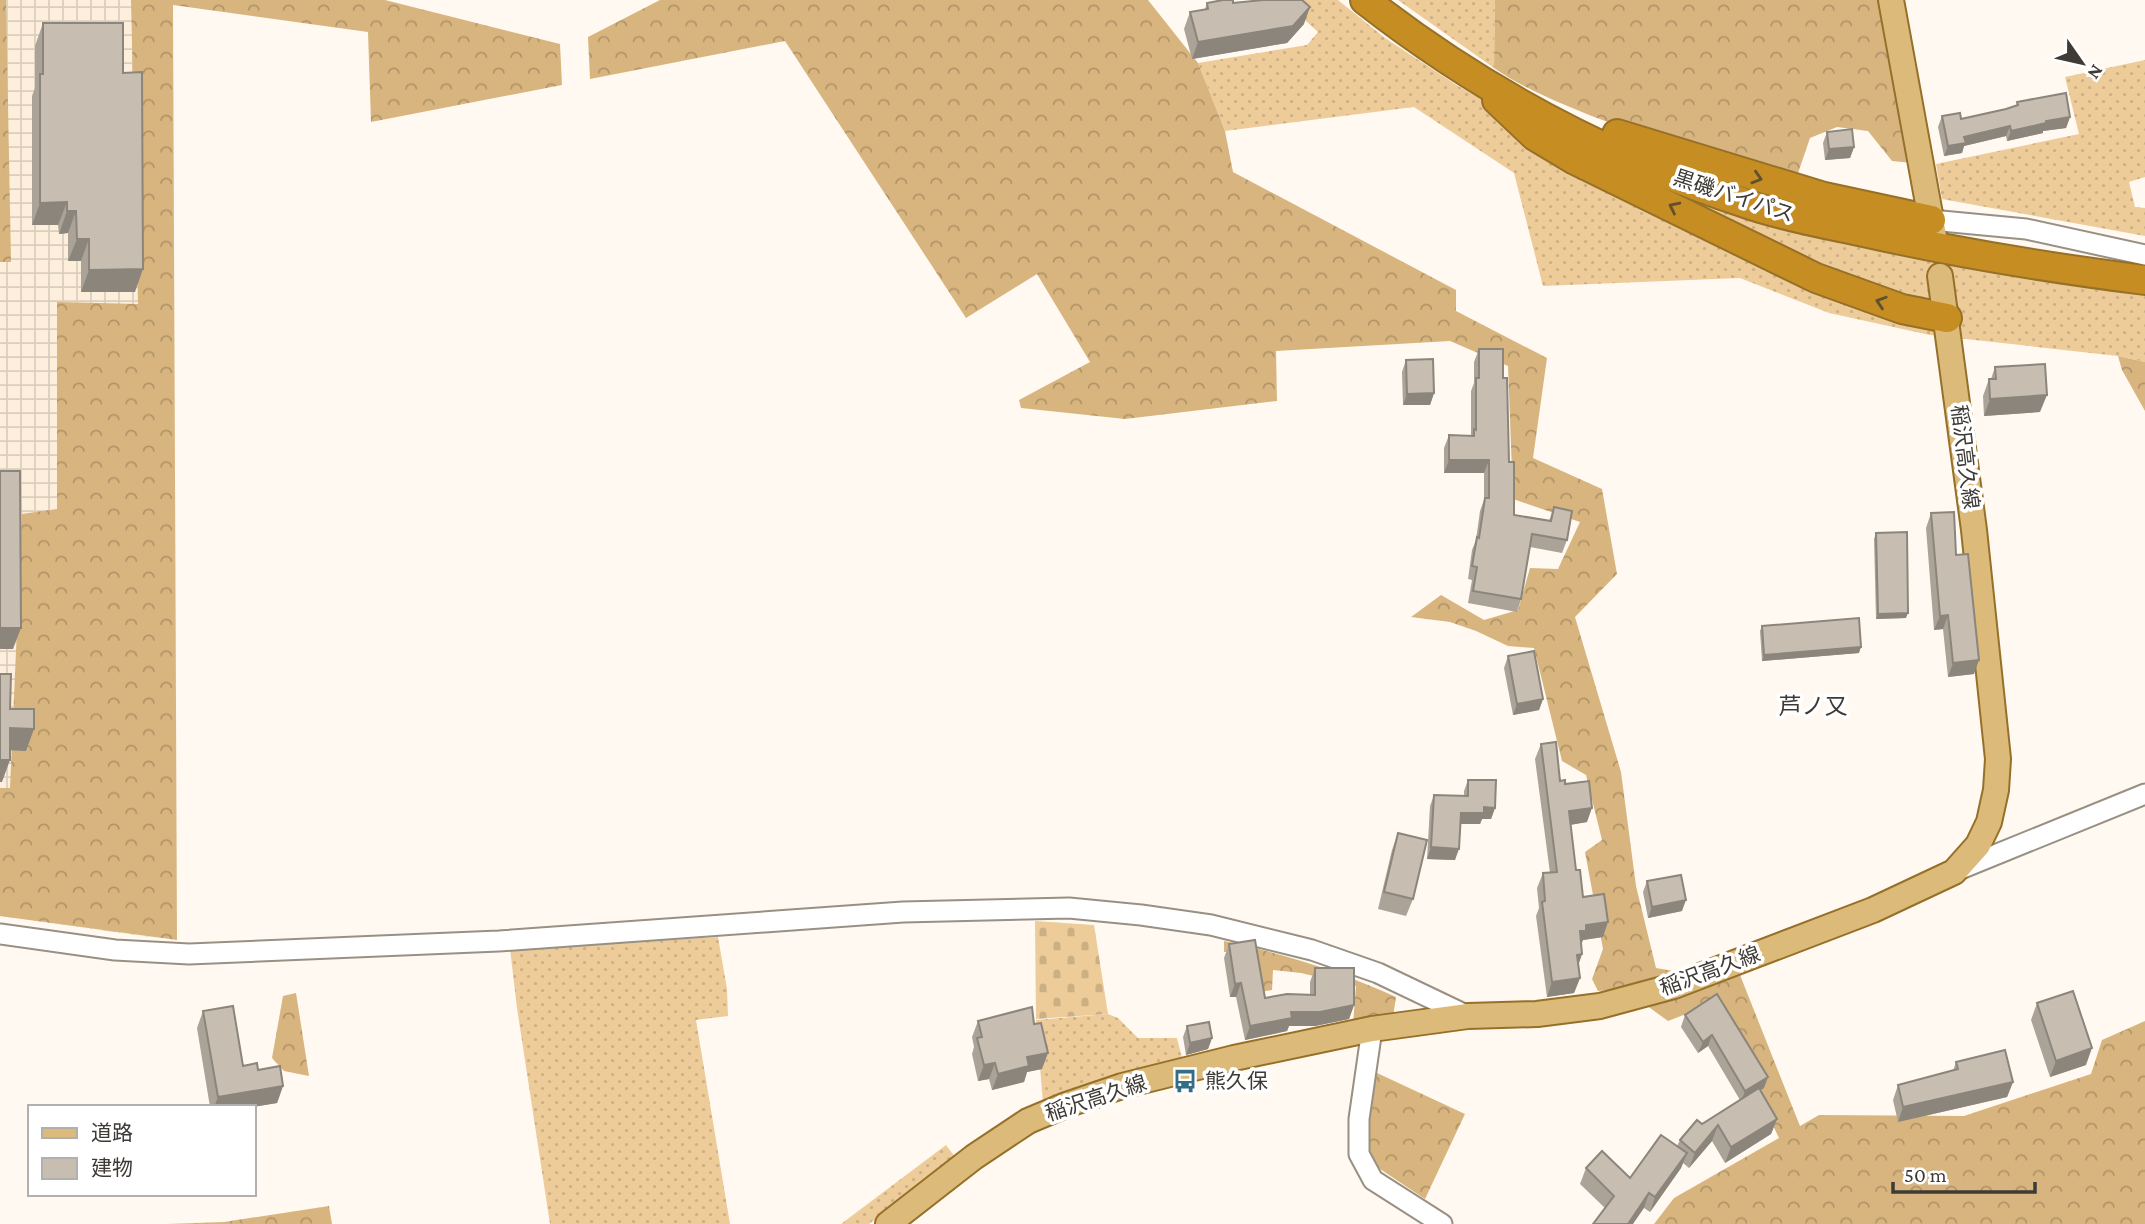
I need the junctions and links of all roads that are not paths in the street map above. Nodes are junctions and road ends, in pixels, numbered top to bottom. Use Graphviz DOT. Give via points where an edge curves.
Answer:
graph roads {
  1 [pos="1365,0"];
  2 [pos="1891,0"];
  3 [pos="1477,78"];
  4 [pos="1506,96"];
  5 [pos="1933,229"];
  6 [pos="2145,255"];
  7 [pos="1940,276"];
  8 [pos="2145,280"];
  9 [pos="1947,318"];
  10 [pos="2145,794"];
  11 [pos="1954,872"];
  12 [pos="0,934"];
  13 [pos="1468,1016"];
  14 [pos="1372,1029"];
  15 [pos="888,1224"];
  16 [pos="1442,1224"];
  1 -- 3 [label="highway, 黒磯バイパス"];
  2 -- 5 [label="main road"];
  3 -- 4 [label="highway, 黒磯バイパス"];
  9 -- 3 [label="highway, one-way" via="1902,309 1816,278 1575,160 1535,136"];
  4 -- 5 [label="highway, one-way" via="1649,145"];
  4 -- 8 [label="highway, 黒磯バイパス" via="1622,155 1752,206 1935,248"];
  5 -- 6 [label="street" via="2026,229"];
  7 -- 9 [label="main road, 稲沢高久線"];
  9 -- 11 [label="main road, 稲沢高久線" via="1998,759 1989,822 1978,845"];
  10 -- 11 [label="street"];
  11 -- 13 [label="main road, 稲沢高久線" via="1873,910 1674,986 1600,1006"];
  12 -- 13 [label="street" via="115,950 189,954 499,941 902,912 1069,908 1211,925 1312,950 1378,974"];
  13 -- 14 [label="main road, 稲沢高久線"];
  14 -- 15 [label="main road, 稲沢高久線" via="1222,1061 1066,1105 1003,1137"];
  14 -- 16 [label="street" via="1359,1119 1359,1154 1373,1180"];
}
